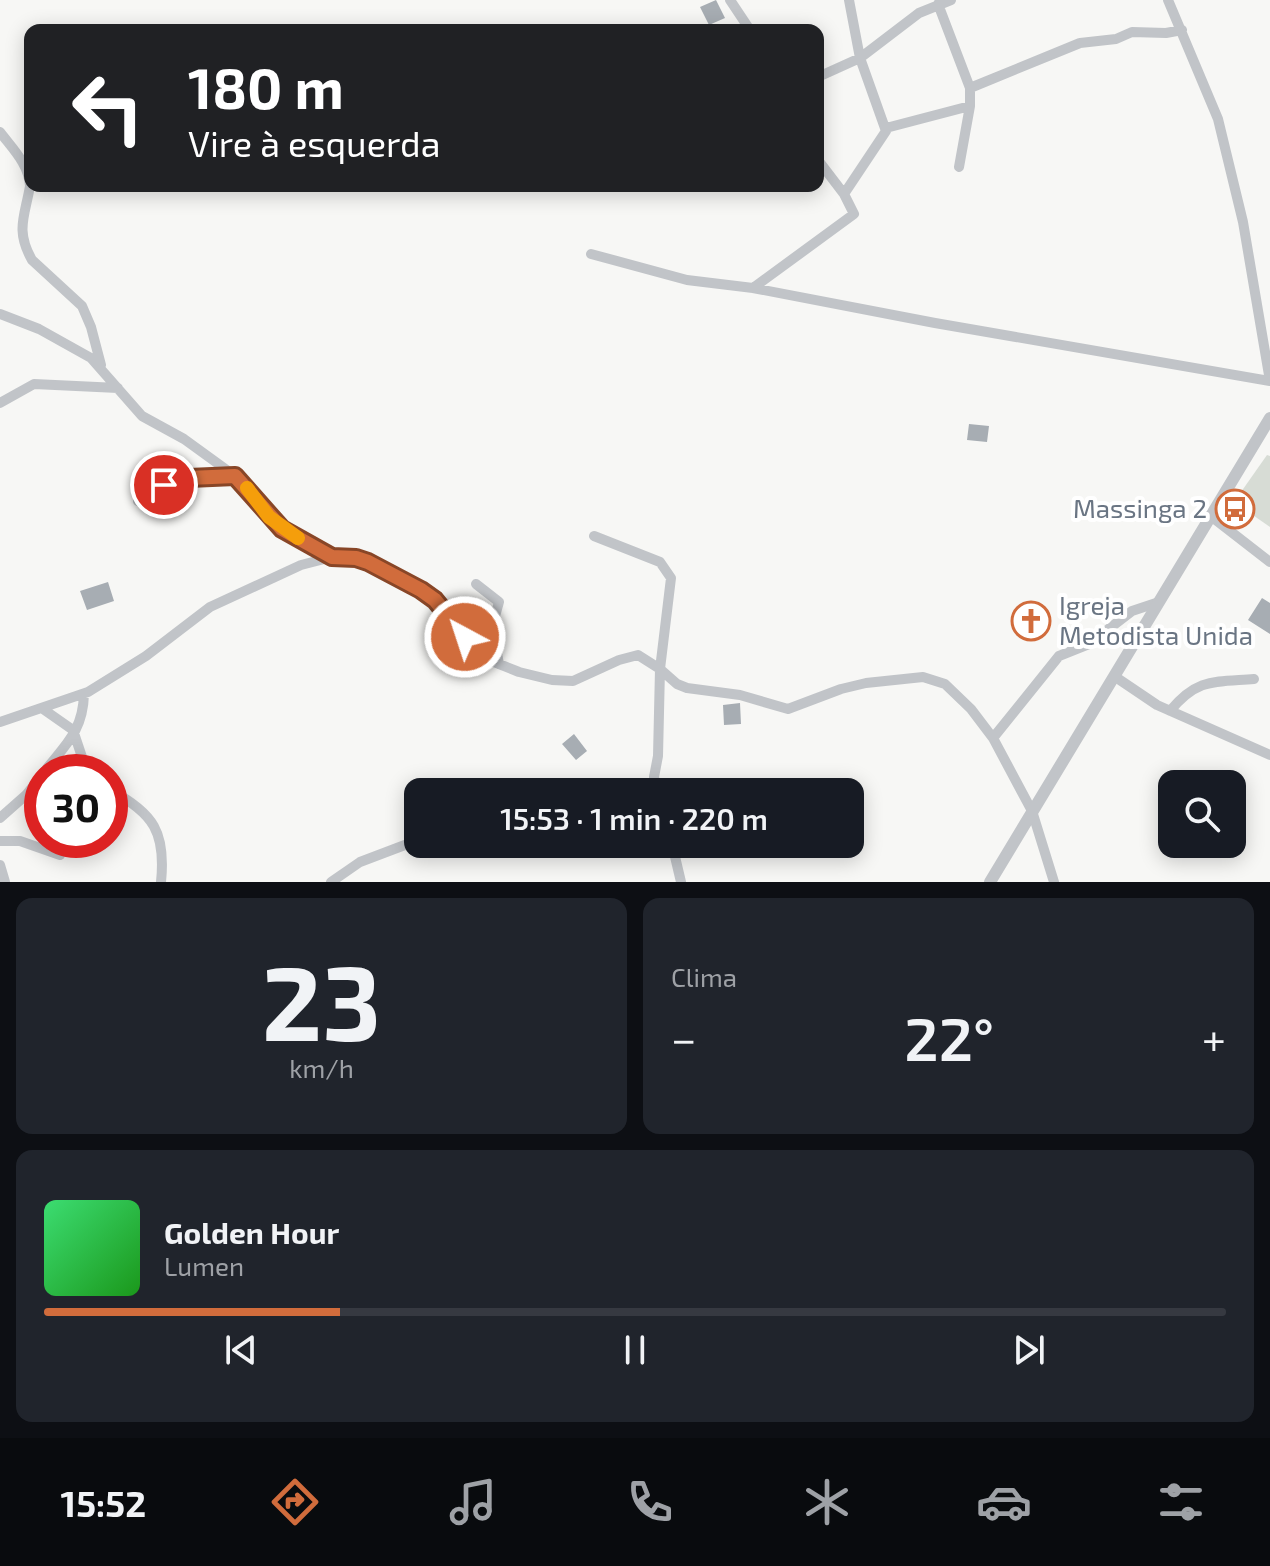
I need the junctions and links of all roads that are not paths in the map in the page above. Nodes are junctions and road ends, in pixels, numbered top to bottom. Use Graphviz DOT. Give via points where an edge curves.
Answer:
graph roads {
  1 [pos="730,0"];
  2 [pos="849,0"];
  3 [pos="951,0"];
  4 [pos="1168,0"];
  5 [pos="938,4"];
  6 [pos="746,24"];
  7 [pos="1182,30"];
  8 [pos="860,58"];
  9 [pos="824,74"];
  10 [pos="970,88"];
  11 [pos="970,106"];
  12 [pos="886,128"];
  13 [pos="0,132"];
  14 [pos="24,164"];
  15 [pos="959,167"];
  16 [pos="824,168"];
  17 [pos="28,192"];
  18 [pos="844,194"];
  19 [pos="591,254"];
  20 [pos="753,288"];
  21 [pos="0,314"];
  22 [pos="102,367"];
  23 [pos="1270,381"];
  24 [pos="118,388"];
  25 [pos="0,403"];
  26 [pos="1270,418"];
  27 [pos="235,476"];
  28 [pos="138,501"];
  29 [pos="1212,517"];
  30 [pos="594,536"];
  31 [pos="332,557"];
  32 [pos="1270,562"];
  33 [pos="476,584"];
  34 [pos="1159,602"];
  35 [pos="499,664"];
  36 [pos="660,669"];
  37 [pos="1114,676"];
  38 [pos="1254,679"];
  39 [pos="84,694"];
  40 [pos="43,709"];
  41 [pos="1170,711"];
  42 [pos="0,722"];
  43 [pos="75,733"];
  44 [pos="993,738"];
  45 [pos="59,754"];
  46 [pos="81,754"];
  47 [pos="1270,755"];
  48 [pos="654,778"];
  49 [pos="24,797"];
  50 [pos="128,802"];
  51 [pos="1032,811"];
  52 [pos="0,818"];
  53 [pos="0,841"];
  54 [pos="24,842"];
  55 [pos="404,845"];
  56 [pos="675,858"];
  57 [pos="0,865"];
  58 [pos="5,882"];
  59 [pos="161,882"];
  60 [pos="331,882"];
  61 [pos="681,882"];
  62 [pos="990,882"];
  63 [pos="1054,882"];
  1 -- 6 [label="street"];
  2 -- 8 [label="street"];
  3 -- 5 [label="street"];
  4 -- 7 [label="street"];
  5 -- 8 [label="street" via="908,19"];
  5 -- 10 [label="street"];
  7 -- 10 [label="street" via="1132,32 1080,43"];
  7 -- 23 [label="street" via="1218,119 1243,222"];
  8 -- 9 [label="street"];
  8 -- 12 [label="street"];
  10 -- 11 [label="street"];
  11 -- 12 [label="street"];
  11 -- 15 [label="street"];
  12 -- 18 [label="street"];
  13 -- 14 [label="street"];
  16 -- 18 [label="street"];
  17 -- 22 [label="street" via="21,218 28,252 82,306"];
  18 -- 20 [label="street" via="852,217"];
  19 -- 20 [label="street" via="687,280"];
  20 -- 23 [label="street"];
  21 -- 22 [label="street" via="71,345"];
  22 -- 24 [label="street"];
  24 -- 25 [label="street" via="34,384"];
  24 -- 27 [label="street" via="142,416"];
  26 -- 29 [label="street"];
  27 -- 28 [label="street" via="181,479"];
  27 -- 31 [label="street" via="282,529"];
  29 -- 32 [label="street"];
  29 -- 34 [label="street"];
  30 -- 36 [label="street" via="651,557 669,572"];
  31 -- 35 [label="street" via="368,562 421,590 479,652"];
  31 -- 39 [label="street" via="301,565 210,607"];
  33 -- 35 [label="street" via="499,602 492,627"];
  34 -- 37 [label="street"];
  34 -- 44 [label="street" via="1132,611 1089,644 1059,656"];
  35 -- 36 [label="street" via="563,681 631,655 643,656"];
  36 -- 44 [label="street" via="687,688 788,709 853,686 931,678 962,700"];
  36 -- 48 [label="street"];
  37 -- 41 [label="street"];
  37 -- 51 [label="street"];
  38 -- 41 [label="street" via="1202,684"];
  39 -- 40 [label="street"];
  39 -- 43 [label="street" via="84,714"];
  40 -- 42 [label="street"];
  40 -- 43 [label="street"];
  41 -- 47 [label="street"];
  43 -- 45 [label="street"];
  43 -- 46 [label="street"];
  44 -- 51 [label="street"];
  49 -- 52 [label="street"];
  50 -- 59 [label="street" via="147,814 156,829 163,856"];
  51 -- 62 [label="street"];
  51 -- 63 [label="street"];
  53 -- 54 [label="street"];
  55 -- 60 [label="street" via="360,862"];
  56 -- 61 [label="street"];
  57 -- 58 [label="street"];
}
